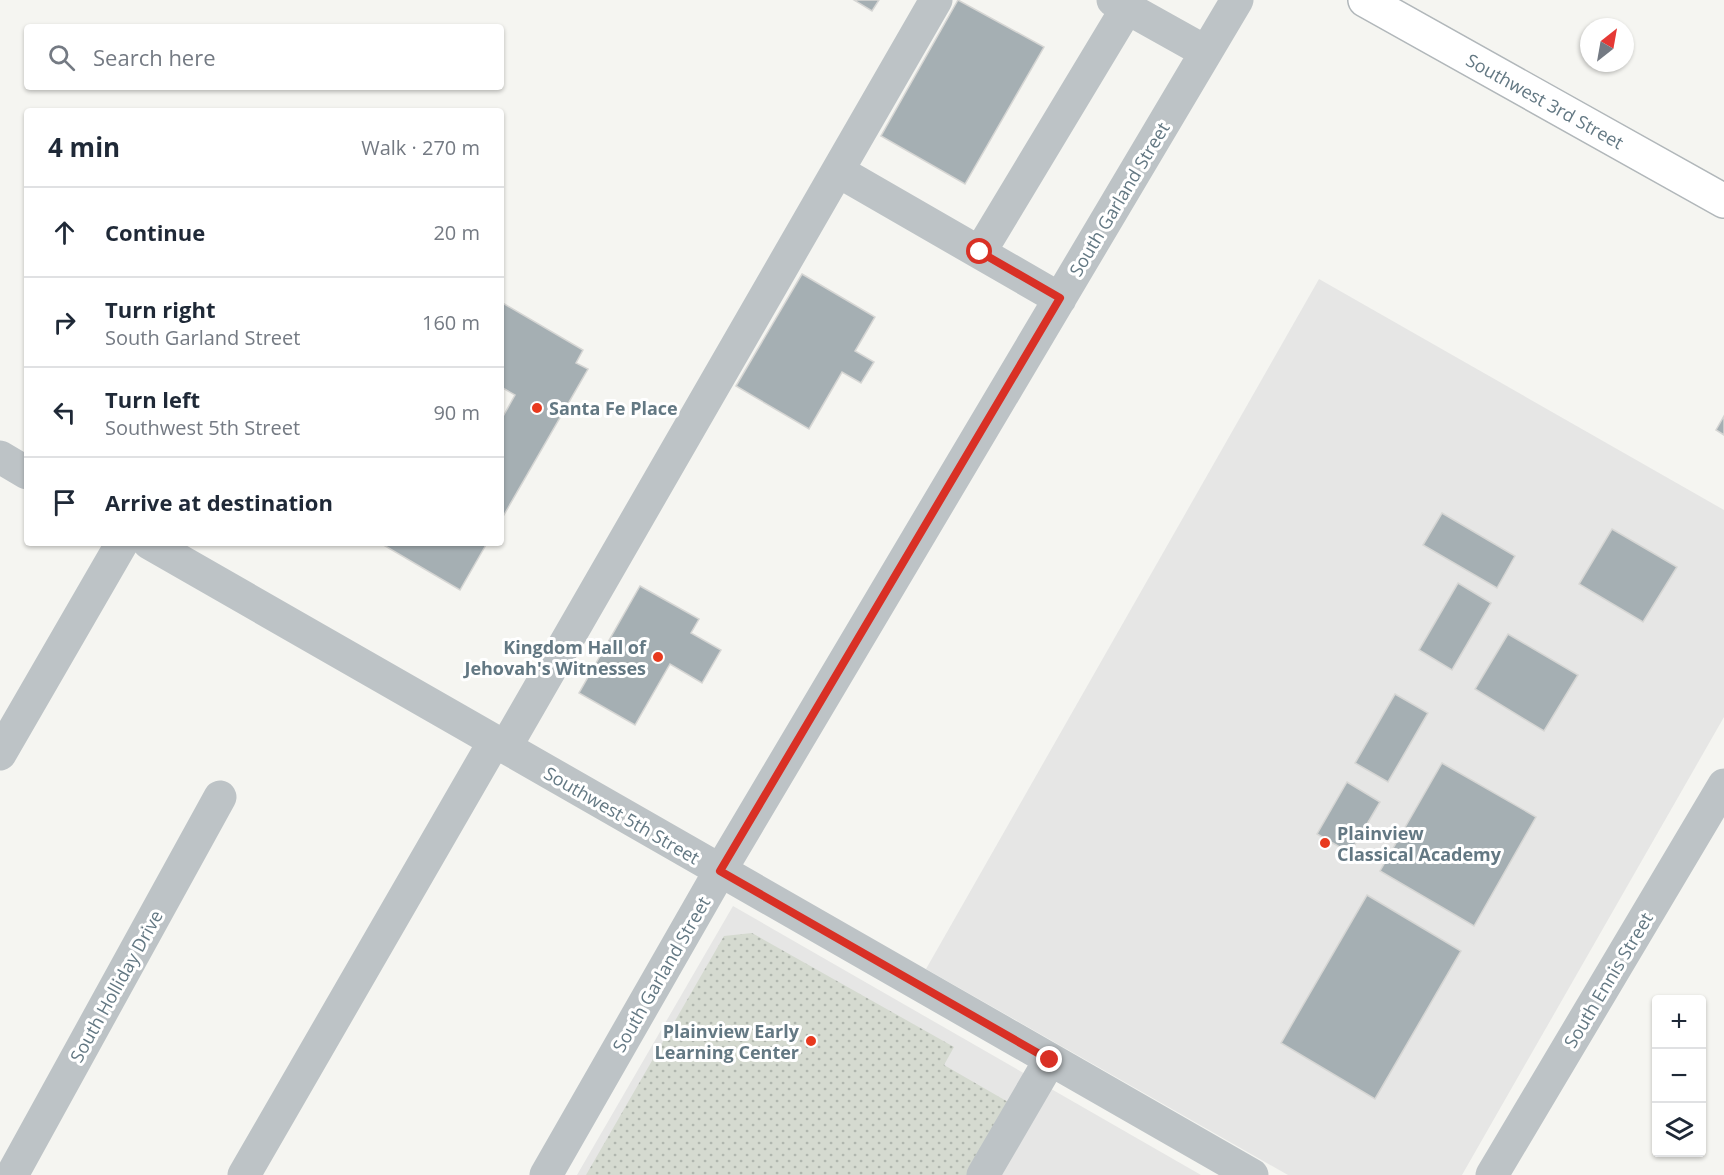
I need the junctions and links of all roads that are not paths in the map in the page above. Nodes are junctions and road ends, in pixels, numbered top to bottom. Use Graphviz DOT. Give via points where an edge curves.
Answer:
graph roads {
  1 [pos="936,0"];
  2 [pos="1237,0"];
  3 [pos="1120,4"];
  4 [pos="1386,5"];
  5 [pos="1206,52"];
  6 [pos="838,171"];
  7 [pos="1724,201"];
  8 [pos="980,252"];
  9 [pos="1060,298"];
  10 [pos="0,457"];
  11 [pos="24,471"];
  12 [pos="120,546"];
  13 [pos="154,546"];
  14 [pos="500,745"];
  15 [pos="0,754"];
  16 [pos="1724,785"];
  17 [pos="220,797"];
  18 [pos="720,871"];
  19 [pos="1050,1060"];
  20 [pos="12,1175"];
  21 [pos="244,1175"];
  22 [pos="546,1175"];
  23 [pos="983,1175"];
  24 [pos="1252,1175"];
  25 [pos="1492,1175"];
  1 -- 6 [label="street"];
  2 -- 5 [label="street, South Garland Street"];
  3 -- 5 [label="street"];
  3 -- 8 [label="street"];
  4 -- 7 [label="main road, Southwest 3rd Street"];
  5 -- 9 [label="street, South Garland Street"];
  6 -- 8 [label="street"];
  6 -- 14 [label="street"];
  8 -- 9 [label="street"];
  9 -- 18 [label="street, South Garland Street"];
  10 -- 11 [label="street"];
  12 -- 15 [label="street"];
  13 -- 14 [label="street, Southwest 5th Street"];
  14 -- 18 [label="street, Southwest 5th Street"];
  14 -- 21 [label="street"];
  16 -- 25 [label="street, South Ennis Street"];
  17 -- 20 [label="street, South Holliday Drive"];
  18 -- 19 [label="street, Southwest 5th Street"];
  18 -- 22 [label="street, South Garland Street"];
  19 -- 23 [label="street"];
  19 -- 24 [label="street, Southwest 5th Street"];
}
